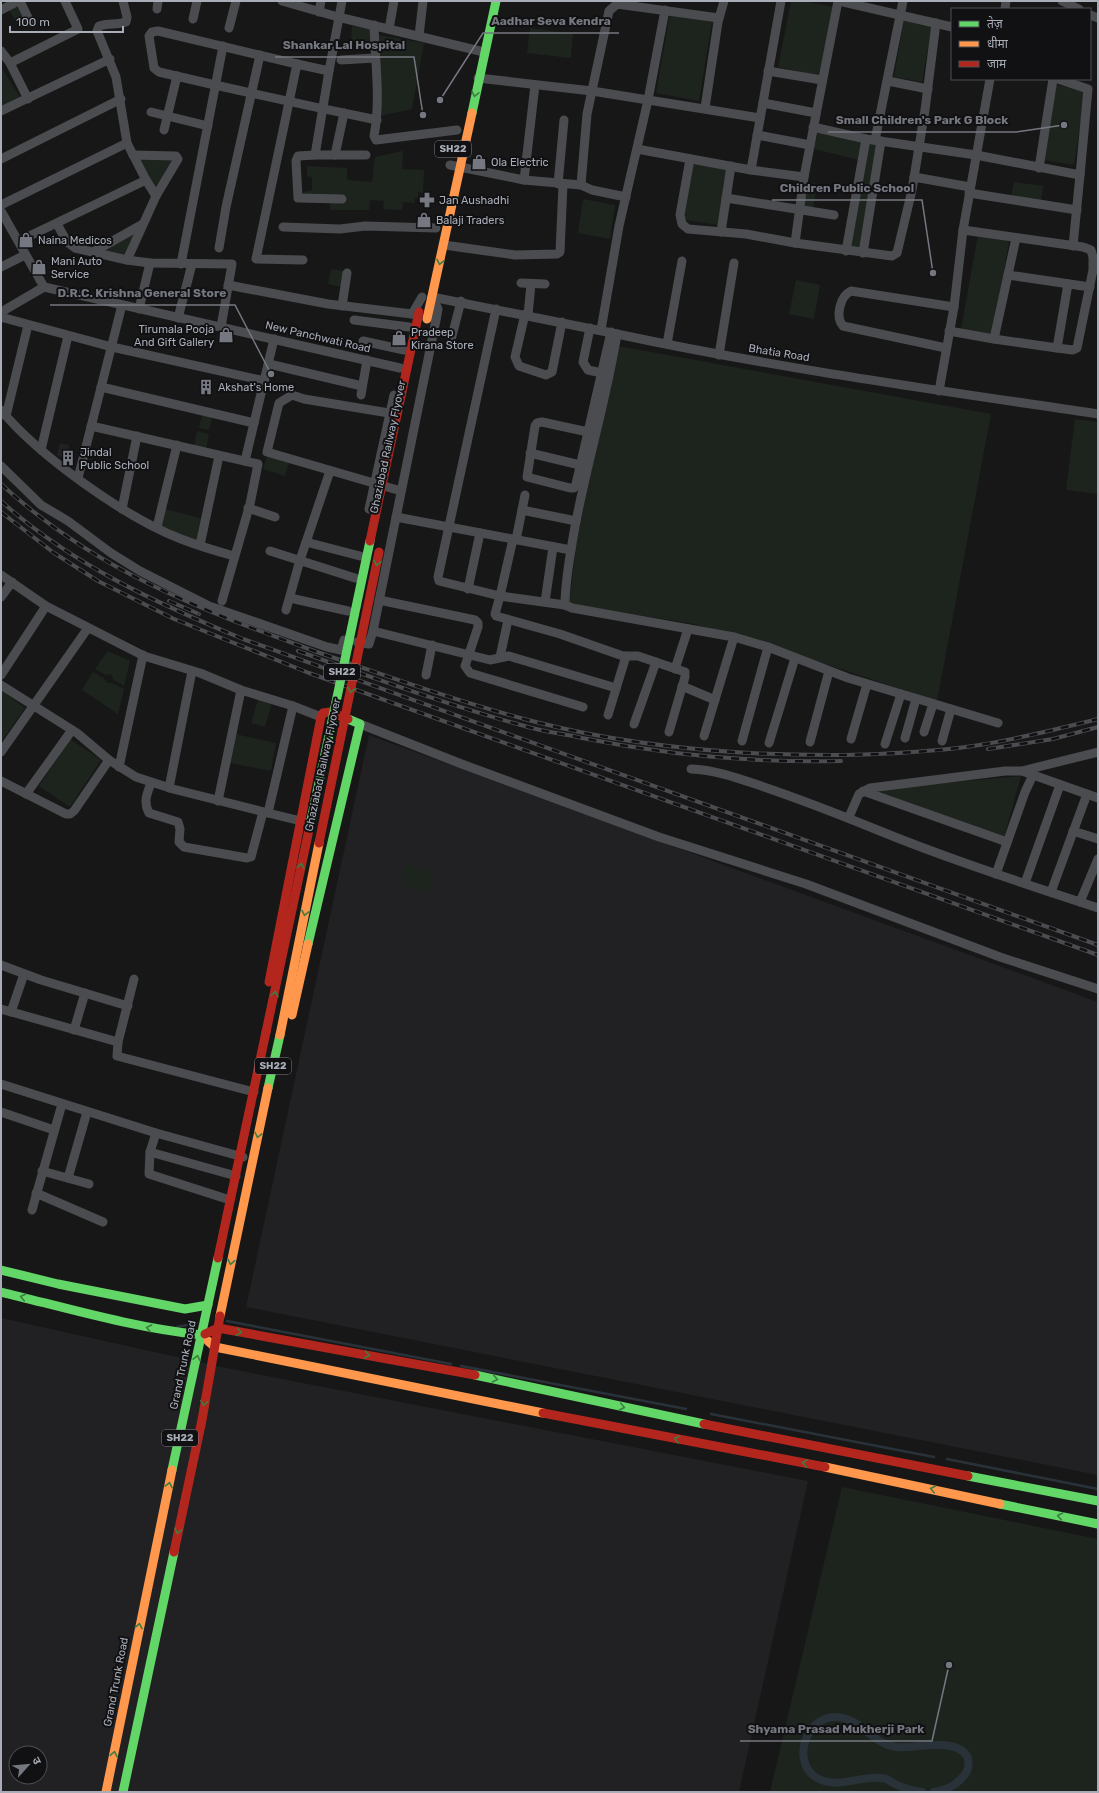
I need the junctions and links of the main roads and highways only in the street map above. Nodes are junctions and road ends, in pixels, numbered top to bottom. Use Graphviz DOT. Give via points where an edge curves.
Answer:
graph roads {
  1 [pos="496,1"];
  2 [pos="476,38"];
  3 [pos="472,60"];
  4 [pos="460,118"];
  5 [pos="454,142"];
  6 [pos="451,160"];
  7 [pos="447,177"];
  8 [pos="438,218"];
  9 [pos="435,231"];
  10 [pos="423,293"];
  11 [pos="390,498"];
  12 [pos="380,544"];
  13 [pos="255,1088"];
  14 [pos="266,1097"];
  15 [pos="1,1270"];
  16 [pos="1,1292"];
  17 [pos="208,1305"];
  18 [pos="218,1328"];
  19 [pos="202,1335"];
  20 [pos="215,1347"];
  21 [pos="1098,1501"];
  22 [pos="165,1504"];
  23 [pos="183,1508"];
  24 [pos="1098,1524"];
  25 [pos="149,1580"];
  26 [pos="167,1584"];
  27 [pos="106,1792"];
  28 [pos="123,1792"];
  1 -- 11 [label="main road, Ghaziabad Railway Flyover / SH22, one-way"];
  2 -- 3 [label="main road"];
  4 -- 5 [label="main road, SH22"];
  6 -- 7 [label="main road, SH22"];
  8 -- 9 [label="main road"];
  13 -- 10 [label="main road, Ghaziabad Railway Flyover / SH22, one-way, bridge" via="415,313"];
  12 -- 14 [label="main road, Ghaziabad Railway Flyover / SH22, one-way, bridge"];
  13 -- 14 [label="main road" via="256,1044 321,717 323,713 330,712 360,724 278,1077"];
  13 -- 17 [label="main road, Grand Trunk Road / SH22"];
  14 -- 18 [label="main road, SH22, one-way"];
  15 -- 17 [label="main road" via="185,1309"];
  19 -- 16 [label="main road, one-way" via="141,1326"];
  17 -- 19 [label="main road, Grand Trunk Road / SH22"];
  18 -- 19 [label="main road"];
  18 -- 20 [label="main road, SH22"];
  18 -- 21 [label="main road, one-way" via="457,1371 698,1424"];
  19 -- 20 [label="main road"];
  22 -- 19 [label="main road, Grand Trunk Road / SH22, one-way"];
  20 -- 23 [label="main road, SH22, one-way"];
  24 -- 20 [label="main road, one-way" via="825,1467"];
  22 -- 23 [label="main road"];
  22 -- 25 [label="main road, Grand Trunk Road / SH22"];
  23 -- 26 [label="main road, SH22, one-way"];
  25 -- 26 [label="main road"];
  27 -- 25 [label="main road, Grand Trunk Road / SH22, one-way"];
  26 -- 28 [label="main road, SH22"];
}
